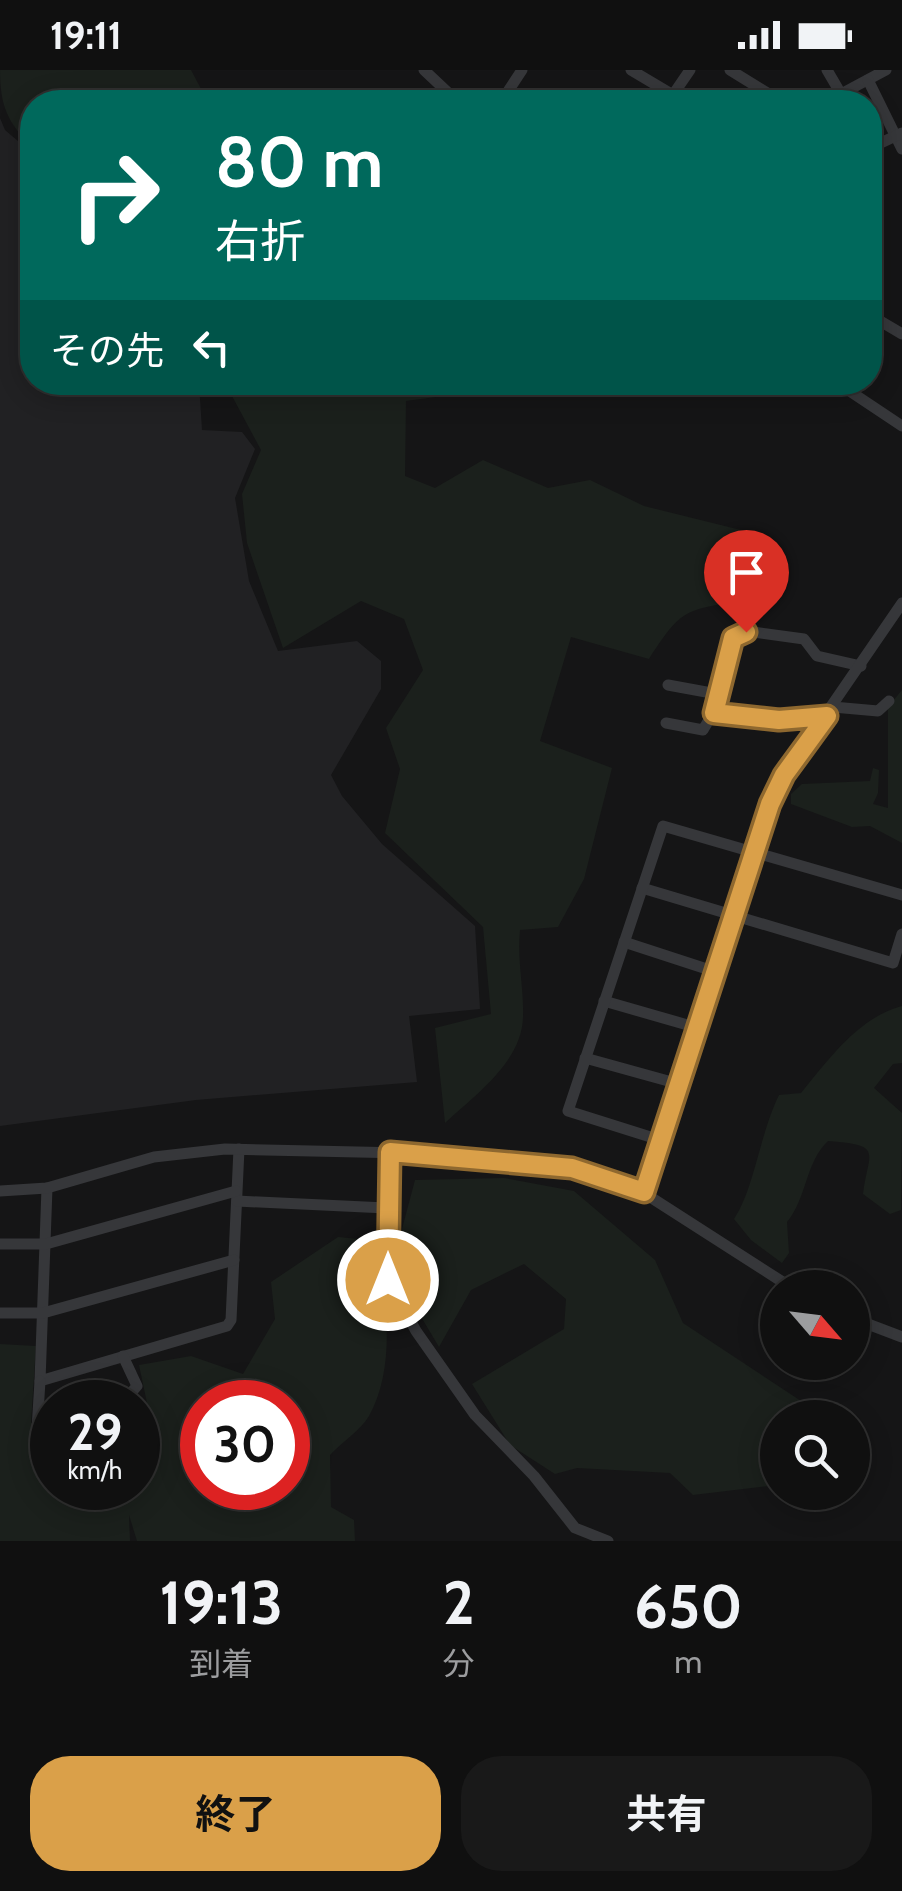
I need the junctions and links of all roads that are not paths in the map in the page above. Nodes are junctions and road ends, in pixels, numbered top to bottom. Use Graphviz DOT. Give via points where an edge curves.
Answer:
graph roads {
  1 [pos="424,70"];
  2 [pos="630,70"];
  3 [pos="730,70"];
  4 [pos="886,70"];
  5 [pos="868,80"];
  6 [pos="445,90"];
  7 [pos="658,90"];
  8 [pos="762,90"];
  9 [pos="849,90"];
  10 [pos="874,90"];
  11 [pos="882,104"];
  12 [pos="899,134"];
  13 [pos="902,149"];
  14 [pos="856,395"];
  15 [pos="902,426"];
  16 [pos="902,603"];
  17 [pos="861,666"];
  18 [pos="668,686"];
  19 [pos="717,694"];
  20 [pos="889,701"];
  21 [pos="837,710"];
  22 [pos="714,713"];
  23 [pos="666,723"];
  24 [pos="756,852"];
  25 [pos="642,888"];
  26 [pos="902,895"];
  27 [pos="735,915"];
  28 [pos="902,934"];
  29 [pos="624,942"];
  30 [pos="716,972"];
  31 [pos="604,1001"];
  32 [pos="698,1028"];
  33 [pos="585,1058"];
  34 [pos="679,1084"];
  35 [pos="660,1140"];
  36 [pos="239,1149"];
  37 [pos="390,1152"];
  38 [pos="47,1188"];
  39 [pos="0,1191"];
  40 [pos="644,1192"];
  41 [pos="237,1196"];
  42 [pos="386,1208"];
  43 [pos="0,1244"];
  44 [pos="46,1244"];
  45 [pos="234,1260"];
  46 [pos="764,1270"];
  47 [pos="0,1313"];
  48 [pos="43,1313"];
  49 [pos="870,1325"];
  50 [pos="902,1337"];
  51 [pos="123,1356"];
  52 [pos="40,1380"];
  53 [pos="134,1380"];
  54 [pos="608,1541"];
  1 -- 6 [label="street"];
  2 -- 7 [label="street"];
  3 -- 8 [label="street"];
  4 -- 5 [label="street"];
  5 -- 9 [label="street"];
  5 -- 10 [label="street"];
  11 -- 12 [label="street"];
  12 -- 13 [label="street"];
  14 -- 15 [label="street"];
  16 -- 17 [label="street"];
  17 -- 19 [label="street" via="817,656 804,639 746,632 733,638"];
  17 -- 21 [label="street"];
  18 -- 19 [label="street"];
  19 -- 22 [label="street"];
  20 -- 21 [label="street" via="878,712"];
  21 -- 22 [label="street" via="779,720"];
  21 -- 24 [label="street" via="784,775"];
  22 -- 23 [label="street" via="703,730"];
  24 -- 25 [label="street" via="662,826"];
  24 -- 26 [label="street"];
  24 -- 27 [label="street"];
  25 -- 27 [label="street"];
  25 -- 29 [label="street"];
  27 -- 28 [label="street" via="893,962"];
  27 -- 30 [label="street"];
  29 -- 30 [label="street"];
  29 -- 31 [label="street"];
  30 -- 32 [label="street"];
  31 -- 32 [label="street"];
  31 -- 33 [label="street"];
  32 -- 34 [label="street"];
  33 -- 34 [label="street"];
  33 -- 35 [label="street" via="568,1111"];
  34 -- 35 [label="street"];
  35 -- 40 [label="street"];
  36 -- 37 [label="street"];
  36 -- 38 [label="street" via="154,1157"];
  36 -- 41 [label="street"];
  37 -- 40 [label="street" via="572,1168"];
  37 -- 42 [label="street"];
  38 -- 39 [label="street"];
  38 -- 44 [label="street"];
  40 -- 46 [label="street"];
  41 -- 42 [label="street"];
  41 -- 44 [label="street"];
  41 -- 45 [label="street"];
  42 -- 54 [label="street" via="388,1280 416,1331 474,1414 575,1528"];
  43 -- 44 [label="street"];
  44 -- 48 [label="street"];
  45 -- 48 [label="street"];
  45 -- 51 [label="street" via="227,1326"];
  47 -- 48 [label="street"];
  48 -- 52 [label="street"];
  49 -- 50 [label="street"];
  51 -- 52 [label="street"];
  51 -- 53 [label="street"];
}
